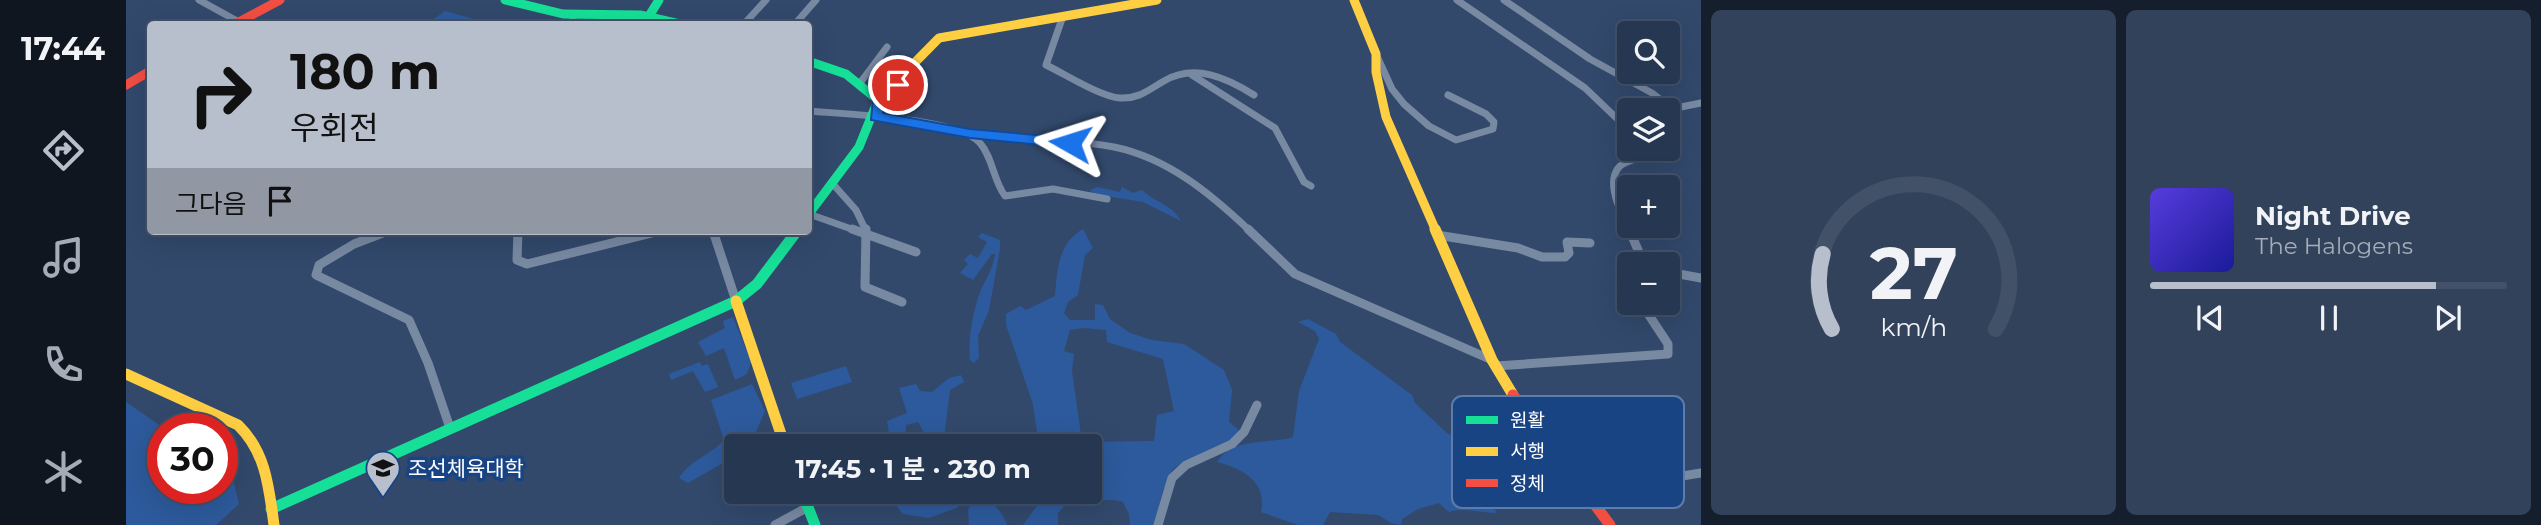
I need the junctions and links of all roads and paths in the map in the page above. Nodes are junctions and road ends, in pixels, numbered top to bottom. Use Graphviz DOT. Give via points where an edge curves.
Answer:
graph roads {
  1 [pos="199,0"];
  2 [pos="280,0"];
  3 [pos="505,0"];
  4 [pos="659,0"];
  5 [pos="766,0"];
  6 [pos="816,0"];
  7 [pos="1157,0"];
  8 [pos="1354,0"];
  9 [pos="1457,0"];
  10 [pos="1504,0"];
  11 [pos="1063,16"];
  12 [pos="572,19"];
  13 [pos="650,20"];
  14 [pos="234,21"];
  15 [pos="241,21"];
  16 [pos="747,21"];
  17 [pos="798,21"];
  18 [pos="887,47"];
  19 [pos="1376,54"];
  20 [pos="812,62"];
  21 [pos="147,73"];
  22 [pos="1192,75"];
  23 [pos="860,83"];
  24 [pos="126,85"];
  25 [pos="1254,94"];
  26 [pos="1448,95"];
  27 [pos="878,100"];
  28 [pos="1701,103"];
  29 [pos="812,111"];
  30 [pos="876,117"];
  31 [pos="1617,119"];
  32 [pos="970,134"];
  33 [pos="1631,161"];
  34 [pos="832,183"];
  35 [pos="1311,186"];
  36 [pos="1107,199"];
  37 [pos="812,211"];
  38 [pos="812,216"];
  39 [pos="378,235"];
  40 [pos="518,235"];
  41 [pos="644,235"];
  42 [pos="714,235"];
  43 [pos="794,235"];
  44 [pos="1437,235"];
  45 [pos="868,236"];
  46 [pos="1590,243"];
  47 [pos="916,252"];
  48 [pos="1638,252"];
  49 [pos="1680,274"];
  50 [pos="1701,278"];
  51 [pos="736,301"];
  52 [pos="902,302"];
  53 [pos="1649,315"];
  54 [pos="1494,363"];
  55 [pos="126,374"];
  56 [pos="1514,396"];
  57 [pos="1256,405"];
  58 [pos="450,428"];
  59 [pos="781,434"];
  60 [pos="807,504"];
  61 [pos="808,507"];
  62 [pos="1597,508"];
  63 [pos="271,509"];
  64 [pos="274,525"];
  65 [pos="775,525"];
  66 [pos="816,525"];
  67 [pos="1158,525"];
  68 [pos="1610,525"];
  1 -- 14 [label="street"];
  2 -- 15 [label="street"];
  3 -- 12 [label="street"];
  4 -- 13 [label="street"];
  5 -- 16 [label="street"];
  6 -- 17 [label="street"];
  7 -- 11 [label="street"];
  8 -- 19 [label="street"];
  9 -- 31 [label="street" via="1585,88"];
  10 -- 28 [label="street" via="1667,105 1676,108"];
  11 -- 22 [label="street" via="1046,65 1105,95 1139,97 1167,79"];
  11 -- 27 [label="street" via="939,38 898,85"];
  12 -- 13 [label="street"];
  18 -- 23 [label="street"];
  19 -- 26 [label="street" via="1401,101 1438,131 1456,140 1493,129 1494,122 1486,114"];
  19 -- 44 [label="street" via="1386,117"];
  20 -- 23 [label="street"];
  21 -- 24 [label="street"];
  22 -- 25 [label="street" via="1217,74"];
  22 -- 35 [label="street" via="1275,128 1304,182"];
  23 -- 27 [label="street"];
  27 -- 30 [label="street"];
  29 -- 30 [label="street"];
  30 -- 32 [label="street"];
  30 -- 34 [label="street"];
  32 -- 36 [label="street" via="993,162 1005,196 1053,189"];
  32 -- 54 [label="street" via="1115,147 1165,166 1219,202 1294,274"];
  33 -- 48 [label="street" via="1618,170 1614,201"];
  34 -- 37 [label="street"];
  34 -- 45 [label="street" via="864,217"];
  38 -- 45 [label="street"];
  39 -- 58 [label="street" via="331,255 316,275 409,320"];
  40 -- 41 [label="street" via="517,260 527,264"];
  42 -- 51 [label="street"];
  43 -- 51 [label="street" via="757,284"];
  44 -- 46 [label="street" via="1518,248 1553,259 1569,253 1567,242"];
  44 -- 54 [label="street"];
  45 -- 47 [label="street"];
  45 -- 52 [label="street" via="865,287"];
  49 -- 50 [label="street"];
  51 -- 58 [label="street"];
  51 -- 59 [label="street"];
  53 -- 54 [label="street" via="1668,344 1668,354"];
  54 -- 56 [label="street"];
  55 -- 63 [label="street" via="245,430 258,447"];
  57 -- 67 [label="street" via="1240,441 1175,474"];
  58 -- 63 [label="street"];
  60 -- 61 [label="street"];
  61 -- 65 [label="street"];
  61 -- 66 [label="street"];
  62 -- 68 [label="street"];
  63 -- 64 [label="street"];
}
